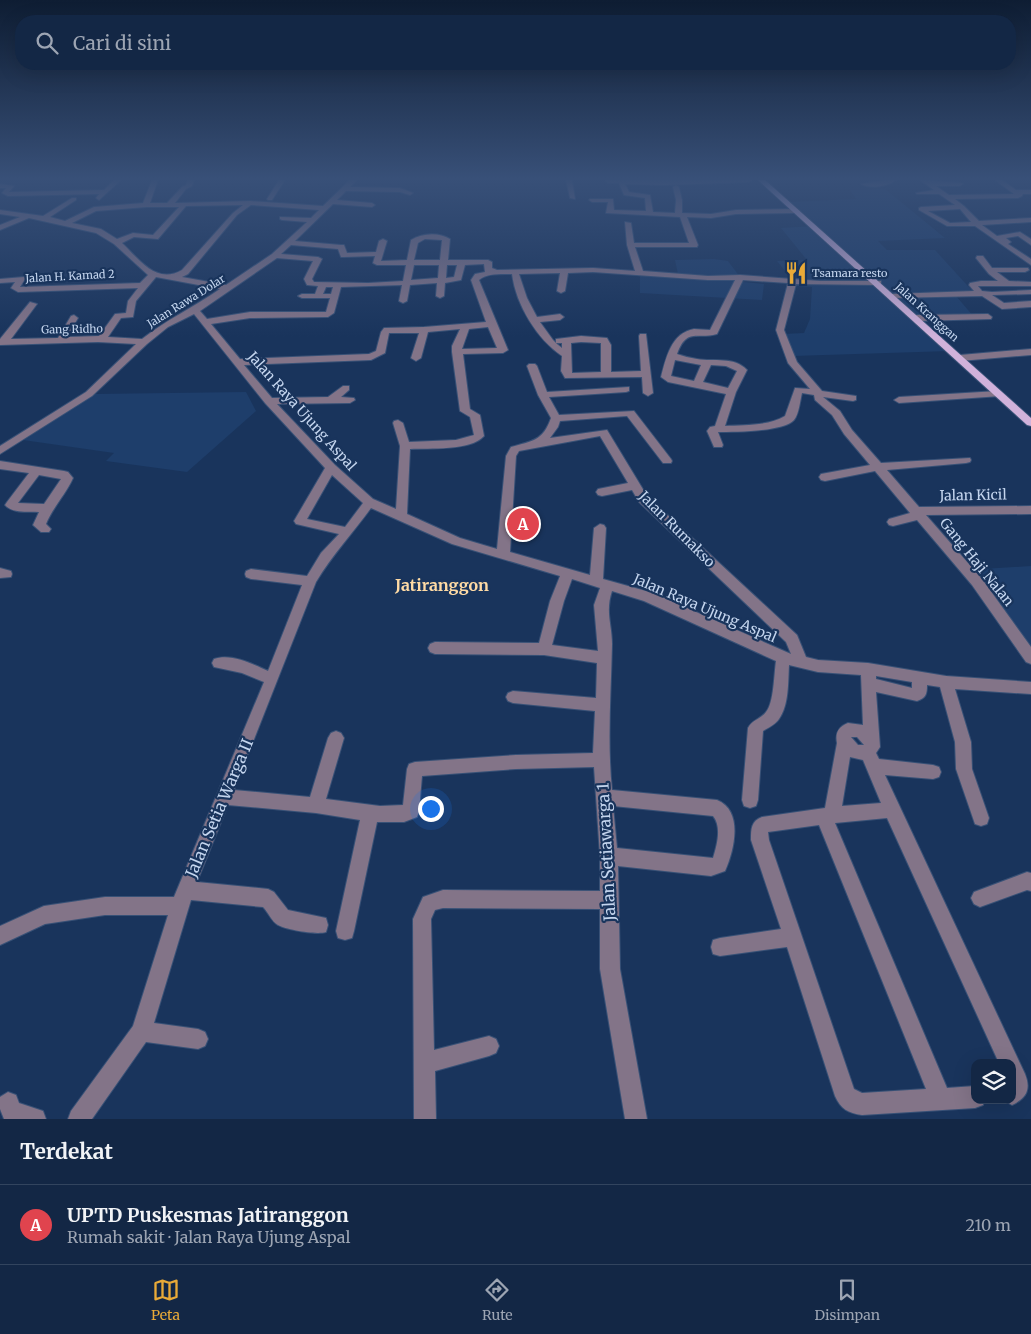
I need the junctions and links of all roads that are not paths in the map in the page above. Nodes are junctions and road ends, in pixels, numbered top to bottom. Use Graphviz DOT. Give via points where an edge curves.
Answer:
graph roads {
  1 [pos="102,232"];
  2 [pos="159,232"];
  3 [pos="219,232"];
  4 [pos="301,232"];
  5 [pos="629,232"];
  6 [pos="688,232"];
  7 [pos="821,232"];
  8 [pos="988,232"];
  9 [pos="1024,232"];
  10 [pos="1020,234"];
  11 [pos="383,241"];
  12 [pos="117,242"];
  13 [pos="291,243"];
  14 [pos="1031,243"];
  15 [pos="631,245"];
  16 [pos="1031,254"];
  17 [pos="275,256"];
  18 [pos="980,258"];
  19 [pos="411,263"];
  20 [pos="444,263"];
  21 [pos="461,263"];
  22 [pos="1031,263"];
  23 [pos="376,265"];
  24 [pos="564,270"];
  25 [pos="990,270"];
  26 [pos="1025,270"];
  27 [pos="514,271"];
  28 [pos="494,272"];
  29 [pos="640,273"];
  30 [pos="154,274"];
  31 [pos="363,276"];
  32 [pos="176,277"];
  33 [pos="740,278"];
  34 [pos="442,280"];
  35 [pos="0,281"];
  36 [pos="792,282"];
  37 [pos="405,283"];
  38 [pos="878,283"];
  39 [pos="1006,283"];
  40 [pos="145,284"];
  41 [pos="323,284"];
  42 [pos="338,284"];
  43 [pos="1031,284"];
  44 [pos="227,288"];
  45 [pos="561,291"];
  46 [pos="1031,292"];
  47 [pos="987,293"];
  48 [pos="302,296"];
  49 [pos="318,296"];
  50 [pos="334,296"];
  51 [pos="440,296"];
  52 [pos="892,296"];
  53 [pos="402,301"];
  54 [pos="258,303"];
  55 [pos="295,303"];
  56 [pos="34,304"];
  57 [pos="1028,306"];
  58 [pos="195,310"];
  59 [pos="291,314"];
  60 [pos="250,315"];
  61 [pos="560,317"];
  62 [pos="988,317"];
  63 [pos="74,318"];
  64 [pos="917,318"];
  65 [pos="534,320"];
  66 [pos="205,322"];
  67 [pos="491,324"];
  68 [pos="465,327"];
  69 [pos="424,330"];
  70 [pos="643,336"];
  71 [pos="102,339"];
  72 [pos="61,340"];
  73 [pos="567,340"];
  74 [pos="549,341"];
  75 [pos="2,342"];
  76 [pos="144,342"];
  77 [pos="457,352"];
  78 [pos="1031,352"];
  79 [pos="566,356"];
  80 [pos="672,356"];
  81 [pos="416,358"];
  82 [pos="960,358"];
  83 [pos="237,362"];
  84 [pos="707,363"];
  85 [pos="532,366"];
  86 [pos="647,374"];
  87 [pos="606,376"];
  88 [pos="696,384"];
  89 [pos="346,388"];
  90 [pos="626,390"];
  91 [pos="731,392"];
  92 [pos="648,393"];
  93 [pos="819,393"];
  94 [pos="998,394"];
  95 [pos="543,395"];
  96 [pos="854,398"];
  97 [pos="269,400"];
  98 [pos="331,400"];
  99 [pos="350,400"];
  100 [pos="899,400"];
  101 [pos="556,418"];
  102 [pos="398,423"];
  103 [pos="1031,423"];
  104 [pos="719,429"];
  105 [pos="540,443"];
  106 [pos="718,445"];
  107 [pos="405,446"];
  108 [pos="0,452"];
  109 [pos="667,460"];
  110 [pos="966,460"];
  111 [pos="0,465"];
  112 [pos="877,467"];
  113 [pos="331,468"];
  114 [pos="36,472"];
  115 [pos="824,477"];
  116 [pos="634,486"];
  117 [pos="602,492"];
  118 [pos="369,502"];
  119 [pos="47,508"];
  120 [pos="1031,510"];
  121 [pos="917,513"];
  122 [pos="401,517"];
  123 [pos="893,522"];
  124 [pos="600,528"];
  125 [pos="44,529"];
  126 [pos="348,532"];
  127 [pos="503,556"];
  128 [pos="251,574"];
  129 [pos="567,575"];
  130 [pos="310,581"];
  131 [pos="602,583"];
  132 [pos="435,648"];
  133 [pos="544,649"];
  134 [pos="604,658"];
  135 [pos="783,658"];
  136 [pos="1031,658"];
  137 [pos="219,663"];
  138 [pos="801,663"];
  139 [pos="868,669"];
  140 [pos="919,678"];
  141 [pos="272,679"];
  142 [pos="946,682"];
  143 [pos="869,684"];
  144 [pos="1031,688"];
  145 [pos="513,697"];
  146 [pos="603,705"];
  147 [pos="336,738"];
  148 [pos="871,753"];
  149 [pos="601,760"];
  150 [pos="933,772"];
  151 [pos="223,797"];
  152 [pos="604,797"];
  153 [pos="750,800"];
  154 [pos="316,805"];
  155 [pos="892,810"];
  156 [pos="370,813"];
  157 [pos="828,816"];
  158 [pos="981,818"];
  159 [pos="609,856"];
  160 [pos="1031,882"];
  161 [pos="182,898"];
  162 [pos="980,898"];
  163 [pos="609,900"];
  164 [pos="319,925"];
  165 [pos="345,932"];
  166 [pos="0,936"];
  167 [pos="794,937"];
  168 [pos="720,947"];
  169 [pos="141,1031"];
  170 [pos="198,1040"];
  171 [pos="489,1046"];
  172 [pos="1008,1059"];
  173 [pos="424,1063"];
  174 [pos="1016,1077"];
  175 [pos="1016,1091"];
  176 [pos="971,1097"];
  177 [pos="941,1100"];
  178 [pos="8,1103"];
  179 [pos="35,1119"];
  180 [pos="79,1119"];
  181 [pos="425,1119"];
  182 [pos="636,1119"];
  1 -- 12 [label="street"];
  2 -- 12 [label="street" via="155,236 133,236"];
  3 -- 32 [label="street" via="185,272"];
  4 -- 13 [label="street, Jalan Rawa Dolar"];
  5 -- 15 [label="street"];
  6 -- 15 [label="street" via="694,245"];
  7 -- 38 [label="main road, Jalan Kranggan"];
  8 -- 22 [label="street"];
  9 -- 10 [label="street"];
  10 -- 14 [label="street"];
  10 -- 16 [label="street" via="1000,237 1021,252"];
  11 -- 23 [label="street"];
  12 -- 30 [label="street" via="148,273"];
  13 -- 17 [label="street, Jalan Rawa Dolar"];
  13 -- 23 [label="street" via="341,247 344,254"];
  15 -- 29 [label="street"];
  17 -- 41 [label="street" via="318,259 308,279 311,283"];
  17 -- 44 [label="street, Jalan Rawa Dolar"];
  18 -- 25 [label="street"];
  19 -- 20 [label="street"];
  19 -- 20 [label="street" via="415,241 440,237 447,241"];
  19 -- 23 [label="street"];
  19 -- 37 [label="street"];
  20 -- 21 [label="street"];
  20 -- 34 [label="street"];
  21 -- 28 [label="street" via="488,262 488,270"];
  21 -- 34 [label="street" via="458,278"];
  23 -- 31 [label="street"];
  24 -- 27 [label="street"];
  24 -- 29 [label="street"];
  24 -- 45 [label="street"];
  25 -- 26 [label="street"];
  25 -- 39 [label="street"];
  27 -- 28 [label="street"];
  27 -- 65 [label="street"];
  28 -- 67 [label="street" via="478,276 475,280"];
  29 -- 33 [label="street"];
  30 -- 32 [label="street"];
  30 -- 40 [label="street"];
  32 -- 44 [label="street"];
  33 -- 36 [label="street"];
  33 -- 80 [label="street" via="714,332 686,335 677,342"];
  34 -- 37 [label="street"];
  34 -- 51 [label="street"];
  35 -- 40 [label="street, Jalan H. Kamad 2" via="21,279 15,288 18,290"];
  36 -- 38 [label="street"];
  36 -- 93 [label="street" via="780,330 793,363"];
  37 -- 42 [label="street"];
  37 -- 53 [label="street"];
  38 -- 52 [label="main road, Jalan Kranggan"];
  39 -- 43 [label="street"];
  39 -- 47 [label="street" via="973,285"];
  40 -- 71 [label="street" via="132,301 130,315 118,316"];
  41 -- 42 [label="street"];
  41 -- 49 [label="street"];
  42 -- 50 [label="street"];
  44 -- 58 [label="street, Jalan Rawa Dolar"];
  46 -- 47 [label="street"];
  47 -- 52 [label="street"];
  47 -- 57 [label="street" via="1002,306"];
  48 -- 49 [label="street"];
  49 -- 50 [label="street"];
  50 -- 59 [label="street" via="330,312 325,315"];
  52 -- 64 [label="main road, Jalan Kranggan"];
  54 -- 60 [label="street"];
  55 -- 59 [label="street"];
  56 -- 75 [label="street"];
  58 -- 66 [label="street, Jalan Raya Ujung Aspal"];
  58 -- 76 [label="street, Jalan Rawa Dolar" via="165,325"];
  59 -- 60 [label="street"];
  60 -- 66 [label="street"];
  61 -- 65 [label="street"];
  62 -- 64 [label="street"];
  63 -- 72 [label="street"];
  64 -- 82 [label="main road, Jalan Kranggan"];
  65 -- 74 [label="street"];
  66 -- 83 [label="street, Jalan Raya Ujung Aspal"];
  67 -- 68 [label="street"];
  67 -- 77 [label="street" via="503,350"];
  68 -- 69 [label="street"];
  68 -- 77 [label="street"];
  69 -- 81 [label="street"];
  69 -- 83 [label="street" via="388,330 380,353 371,358"];
  70 -- 86 [label="street"];
  71 -- 72 [label="street, Gang Ridho"];
  71 -- 76 [label="street, Gang Ridho"];
  72 -- 75 [label="street, Gang Ridho"];
  73 -- 74 [label="street"];
  73 -- 79 [label="street"];
  73 -- 87 [label="street" via="604,340"];
  74 -- 79 [label="street"];
  76 -- 108 [label="street, Jalan Rawa Dolar" via="89,394"];
  77 -- 107 [label="street" via="465,411 475,415 479,436 466,441"];
  78 -- 82 [label="street"];
  79 -- 87 [label="street" via="568,376"];
  80 -- 84 [label="street"];
  80 -- 88 [label="street" via="667,379"];
  82 -- 94 [label="main road, Jalan Kranggan"];
  83 -- 97 [label="street, Jalan Raya Ujung Aspal"];
  84 -- 88 [label="street"];
  84 -- 91 [label="street" via="738,366 742,370"];
  85 -- 95 [label="street"];
  86 -- 87 [label="street"];
  86 -- 92 [label="street"];
  88 -- 91 [label="street"];
  89 -- 98 [label="street"];
  90 -- 95 [label="street"];
  91 -- 104 [label="street"];
  93 -- 96 [label="street"];
  93 -- 104 [label="street" via="797,390 790,418 783,422"];
  93 -- 112 [label="street, Gang Haji Nalan" via="818,398 836,413"];
  94 -- 100 [label="street"];
  94 -- 103 [label="main road, Jalan Kranggan"];
  95 -- 101 [label="street"];
  97 -- 98 [label="street"];
  97 -- 113 [label="street, Jalan Raya Ujung Aspal"];
  98 -- 99 [label="street"];
  101 -- 105 [label="street" via="554,427"];
  101 -- 109 [label="street" via="630,413"];
  102 -- 107 [label="street"];
  104 -- 106 [label="street" via="712,431"];
  105 -- 116 [label="street, Jalan Rumakso" via="603,432"];
  105 -- 127 [label="street" via="515,449 511,456"];
  107 -- 122 [label="street"];
  110 -- 112 [label="street"];
  111 -- 114 [label="street"];
  112 -- 115 [label="street"];
  112 -- 121 [label="street, Gang Haji Nalan"];
  113 -- 118 [label="street, Jalan Raya Ujung Aspal"];
  113 -- 126 [label="street" via="300,521"];
  114 -- 119 [label="street" via="67,478"];
  114 -- 119 [label="street" via="11,505"];
  116 -- 117 [label="street"];
  116 -- 138 [label="street, Jalan Rumakso" via="643,499 792,639"];
  118 -- 122 [label="street, Jalan Raya Ujung Aspal"];
  118 -- 126 [label="street, Jalan Setia Warga II"];
  119 -- 125 [label="street" via="38,525"];
  120 -- 121 [label="street, Jalan Kicil"];
  121 -- 123 [label="street, Jalan Kicil"];
  121 -- 136 [label="street, Gang Haji Nalan" via="977,582"];
  122 -- 127 [label="street, Jalan Raya Ujung Aspal"];
  124 -- 131 [label="street, Jalan Setiawarga 1"];
  126 -- 130 [label="street, Jalan Setia Warga II" via="325,556"];
  127 -- 129 [label="street, Jalan Raya Ujung Aspal"];
  128 -- 130 [label="street"];
  129 -- 131 [label="street, Jalan Raya Ujung Aspal"];
  129 -- 133 [label="street"];
  130 -- 141 [label="street, Jalan Setia Warga II"];
  131 -- 134 [label="street, Jalan Setiawarga 1"];
  131 -- 135 [label="street, Jalan Raya Ujung Aspal" via="648,597"];
  132 -- 133 [label="street"];
  133 -- 134 [label="street"];
  134 -- 146 [label="street, Jalan Setiawarga 1"];
  135 -- 138 [label="street, Jalan Raya Ujung Aspal"];
  135 -- 153 [label="street" via="779,697 773,716 756,728"];
  137 -- 141 [label="street" via="244,667"];
  138 -- 139 [label="street, Jalan Raya Ujung Aspal"];
  139 -- 140 [label="street, Jalan Raya Ujung Aspal"];
  139 -- 143 [label="street"];
  140 -- 142 [label="street, Jalan Raya Ujung Aspal"];
  140 -- 143 [label="street" via="920,692 917,695"];
  141 -- 151 [label="street, Jalan Setia Warga II"];
  142 -- 144 [label="street, Jalan Raya Ujung Aspal"];
  142 -- 158 [label="street" via="963,742 964,769"];
  143 -- 148 [label="street"];
  145 -- 146 [label="street"];
  146 -- 149 [label="street, Jalan Setiawarga 1"];
  147 -- 154 [label="street"];
  148 -- 150 [label="street"];
  148 -- 155 [label="street"];
  148 -- 157 [label="street" via="851,750 845,743"];
  149 -- 152 [label="street, Jalan Setiawarga 1"];
  149 -- 156 [label="street" via="418,769 414,772 409,812"];
  151 -- 154 [label="street"];
  151 -- 161 [label="street, Jalan Setia Warga II"];
  152 -- 159 [label="street, Jalan Setiawarga 1"];
  152 -- 159 [label="street" via="717,808 724,814 726,822 724,857 719,865 711,867"];
  154 -- 156 [label="street"];
  155 -- 157 [label="street"];
  155 -- 172 [label="street"];
  156 -- 165 [label="street"];
  157 -- 167 [label="street" via="771,823 759,828 760,840"];
  157 -- 177 [label="street"];
  159 -- 163 [label="street, Jalan Setiawarga 1"];
  160 -- 162 [label="street"];
  161 -- 164 [label="street" via="268,898 283,918"];
  161 -- 166 [label="street" via="44,916"];
  161 -- 169 [label="street, Jalan Setia Warga II"];
  163 -- 173 [label="street" via="443,899 429,903 422,919"];
  163 -- 182 [label="street, Jalan Setiawarga 1" via="610,969"];
  167 -- 168 [label="street"];
  167 -- 177 [label="street" via="846,1096 862,1104"];
  169 -- 170 [label="street"];
  169 -- 180 [label="street, Jalan Setia Warga II"];
  171 -- 173 [label="street"];
  173 -- 181 [label="street"];
  174 -- 175 [label="street"];
  176 -- 177 [label="street"];
  178 -- 179 [label="street" via="12,1111"];
}
